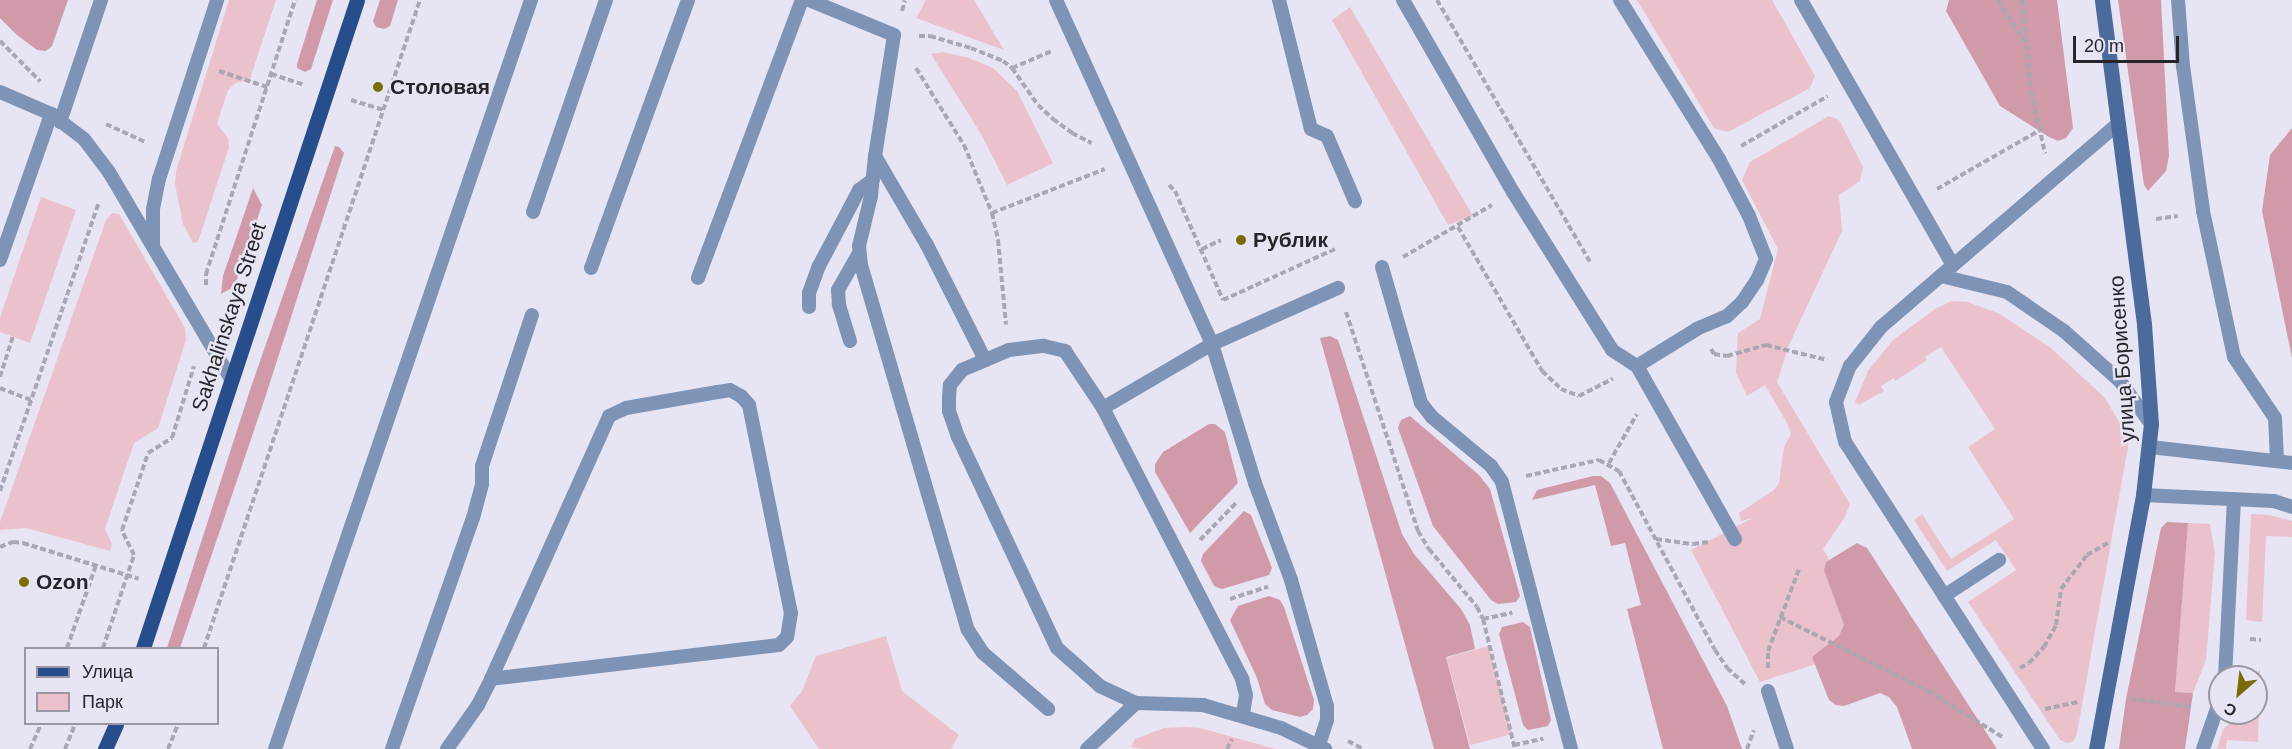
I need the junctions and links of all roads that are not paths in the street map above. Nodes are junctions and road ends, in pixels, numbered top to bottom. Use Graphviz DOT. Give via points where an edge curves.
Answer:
graph roads {
  1 [pos="101,0"];
  2 [pos="217,0"];
  3 [pos="357,0"];
  4 [pos="531,0"];
  5 [pos="606,0"];
  6 [pos="688,0"];
  7 [pos="802,0"];
  8 [pos="809,0"];
  9 [pos="1056,0"];
  10 [pos="1280,0"];
  11 [pos="1403,0"];
  12 [pos="1620,0"];
  13 [pos="1801,0"];
  14 [pos="2102,0"];
  15 [pos="2178,0"];
  16 [pos="0,92"];
  17 [pos="56,118"];
  18 [pos="2119,123"];
  19 [pos="875,156"];
  20 [pos="873,180"];
  21 [pos="1355,201"];
  22 [pos="533,212"];
  23 [pos="153,248"];
  24 [pos="859,253"];
  25 [pos="0,260"];
  26 [pos="1953,265"];
  27 [pos="1382,267"];
  28 [pos="591,268"];
  29 [pos="1941,276"];
  30 [pos="698,278"];
  31 [pos="1338,288"];
  32 [pos="809,307"];
  33 [pos="532,315"];
  34 [pos="850,341"];
  35 [pos="1212,344"];
  36 [pos="985,360"];
  37 [pos="1636,366"];
  38 [pos="231,379"];
  39 [pos="1103,408"];
  40 [pos="2151,424"];
  41 [pos="2150,447"];
  42 [pos="2292,455"];
  43 [pos="2277,459"];
  44 [pos="2292,462"];
  45 [pos="2143,495"];
  46 [pos="2234,499"];
  47 [pos="2292,507"];
  48 [pos="1735,539"];
  49 [pos="1999,560"];
  50 [pos="1944,596"];
  51 [pos="143,647"];
  52 [pos="2226,665"];
  53 [pos="491,679"];
  54 [pos="1768,691"];
  55 [pos="1136,704"];
  56 [pos="1048,709"];
  57 [pos="1243,715"];
  58 [pos="115,725"];
  59 [pos="2211,725"];
  60 [pos="1322,747"];
  61 [pos="105,749"];
  62 [pos="275,749"];
  63 [pos="392,749"];
  64 [pos="447,749"];
  65 [pos="1087,749"];
  66 [pos="1571,749"];
  67 [pos="1787,749"];
  68 [pos="2043,749"];
  69 [pos="2096,749"];
  70 [pos="2203,749"];
  1 -- 17 [label="lane"];
  2 -- 23 [label="lane" via="159,179 153,209"];
  3 -- 38 [label="main road, Sakhalinskaya Street"];
  4 -- 62 [label="lane"];
  5 -- 22 [label="lane"];
  6 -- 28 [label="lane"];
  7 -- 30 [label="lane"];
  8 -- 19 [label="lane" via="894,35"];
  9 -- 35 [label="lane"];
  10 -- 21 [label="lane" via="1311,129 1328,136"];
  11 -- 37 [label="lane" via="1513,192 1612,350"];
  12 -- 37 [label="lane" via="1719,159 1766,259 1742,302 1727,316 1697,329"];
  13 -- 26 [label="lane"];
  14 -- 18 [label="main road, улица Борисенко"];
  15 -- 43 [label="lane" via="2203,212 2234,357 2275,418"];
  16 -- 17 [label="lane"];
  17 -- 23 [label="lane" via="84,140 109,172"];
  17 -- 25 [label="lane"];
  18 -- 26 [label="lane"];
  18 -- 40 [label="main road, улица Борисенко" via="2144,324"];
  19 -- 20 [label="lane"];
  19 -- 36 [label="lane" via="927,245"];
  20 -- 24 [label="lane"];
  20 -- 32 [label="lane" via="859,190 824,256 811,287"];
  23 -- 38 [label="lane"];
  24 -- 34 [label="lane" via="838,290 838,304"];
  24 -- 56 [label="lane" via="968,630 983,653"];
  26 -- 29 [label="lane"];
  27 -- 66 [label="lane" via="1421,403 1432,417 1491,466 1502,482"];
  29 -- 40 [label="lane" via="2007,292 2064,331 2120,381"];
  29 -- 50 [label="lane" via="1881,327 1850,366 1836,402 1845,442"];
  31 -- 35 [label="lane"];
  33 -- 63 [label="lane" via="482,466 482,484 473,518"];
  35 -- 39 [label="lane"];
  35 -- 60 [label="lane" via="1255,483 1291,580 1327,706"];
  36 -- 39 [label="lane" via="1009,350 1044,346 1065,351"];
  36 -- 55 [label="lane" via="962,370 950,385 949,411 958,437 1057,648 1100,686"];
  37 -- 48 [label="lane"];
  38 -- 51 [label="main road, Sakhalinskaya Street"];
  39 -- 57 [label="lane" via="1242,679 1246,695"];
  40 -- 41 [label="main road, улица Борисенко"];
  41 -- 43 [label="lane"];
  41 -- 45 [label="main road, улица Борисенко"];
  42 -- 43 [label="lane"];
  43 -- 44 [label="lane"];
  45 -- 46 [label="lane"];
  45 -- 69 [label="main road, улица Борисенко"];
  46 -- 47 [label="lane" via="2274,501"];
  46 -- 52 [label="lane"];
  49 -- 50 [label="lane"];
  50 -- 68 [label="lane"];
  53 -- 53 [label="lane" via="609,416 626,408 730,390 741,396 749,405 791,613 787,637 779,645"];
  53 -- 64 [label="lane"];
  54 -- 67 [label="lane"];
  55 -- 57 [label="lane" via="1203,705"];
  55 -- 65 [label="lane"];
  57 -- 60 [label="lane"];
  58 -- 61 [label="main road"];
  59 -- 70 [label="lane"];
}
